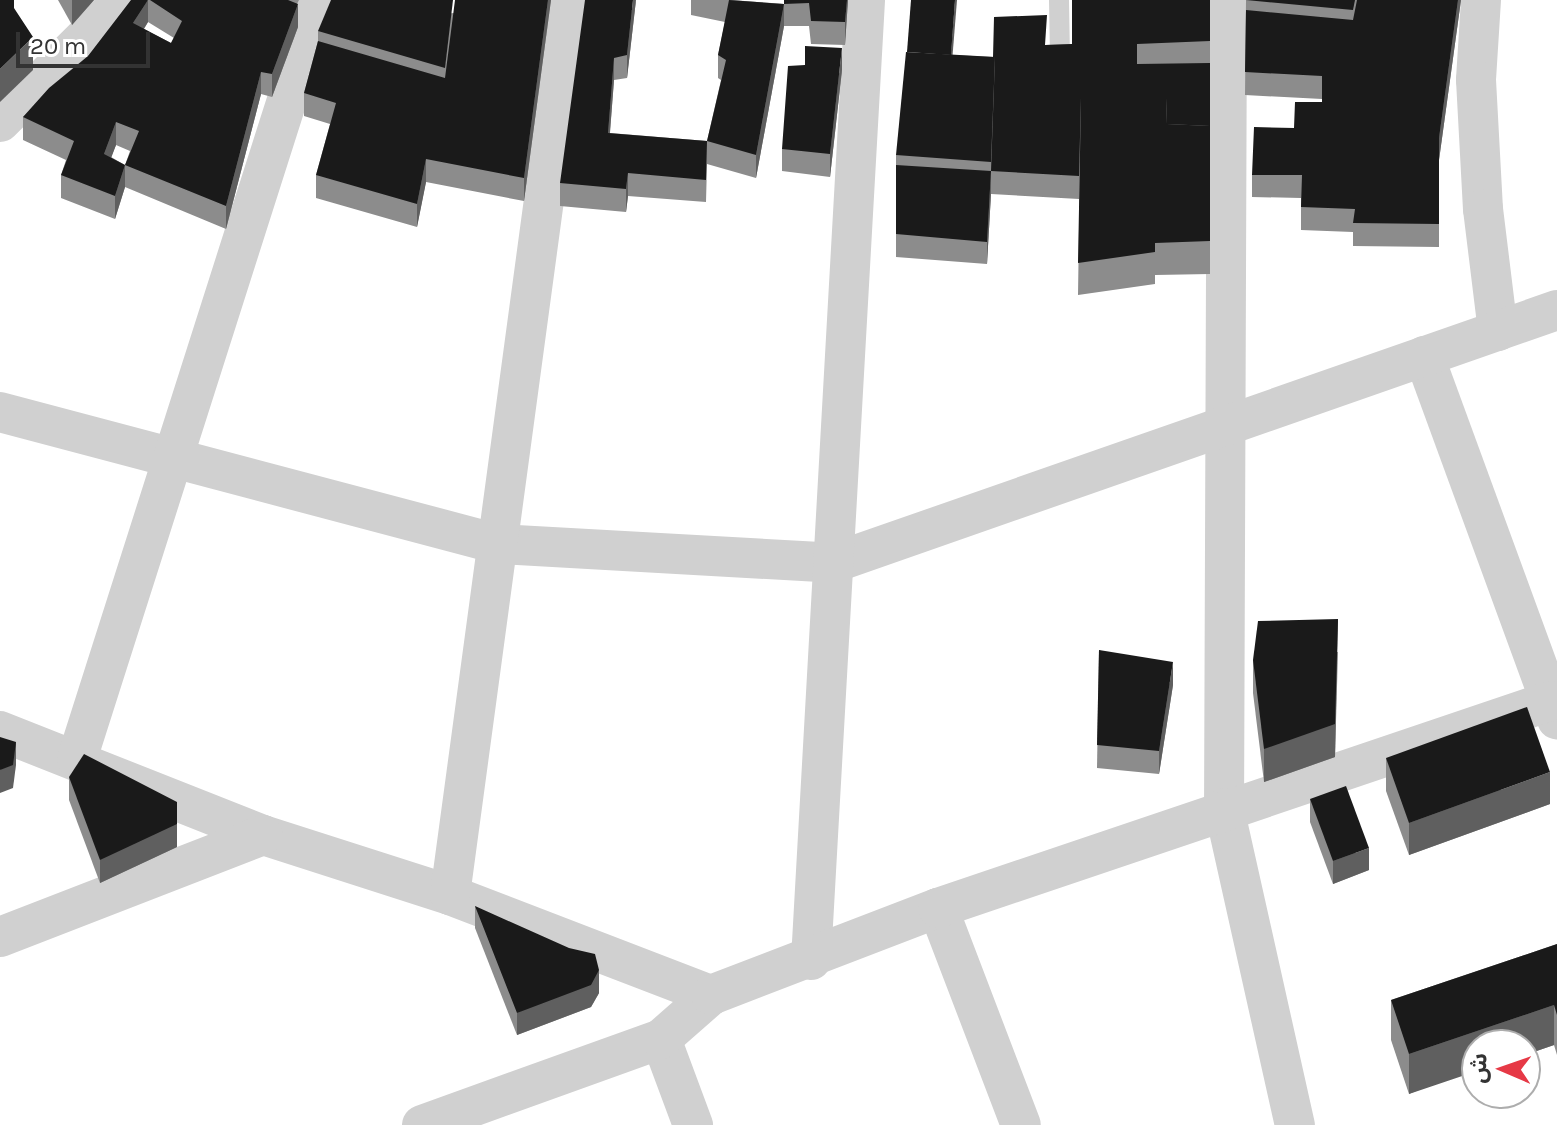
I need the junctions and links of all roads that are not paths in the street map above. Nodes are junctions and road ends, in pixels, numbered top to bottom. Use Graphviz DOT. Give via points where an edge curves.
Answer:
graph roads {
  1 [pos="123,0"];
  2 [pos="319,0"];
  3 [pos="571,0"];
  4 [pos="865,0"];
  5 [pos="1059,0"];
  6 [pos="1227,0"];
  7 [pos="1481,0"];
  8 [pos="1060,56"];
  9 [pos="0,122"];
  10 [pos="1557,310"];
  11 [pos="1498,331"];
  12 [pos="1424,356"];
  13 [pos="0,412"];
  14 [pos="1228,423"];
  15 [pos="170,459"];
  16 [pos="498,544"];
  17 [pos="833,563"];
  18 [pos="1554,710"];
  19 [pos="0,731"];
  20 [pos="77,759"];
  21 [pos="1224,808"];
  22 [pos="263,835"];
  23 [pos="450,895"];
  24 [pos="938,908"];
  25 [pos="0,937"];
  26 [pos="811,960"];
  27 [pos="711,995"];
  28 [pos="661,1039"];
  29 [pos="422,1125"];
  30 [pos="693,1125"];
  31 [pos="1021,1125"];
  32 [pos="1295,1125"];
  1 -- 9 [label="street"];
  2 -- 15 [label="street"];
  3 -- 16 [label="street"];
  4 -- 17 [label="street"];
  5 -- 8 [label="lane"];
  6 -- 14 [label="street"];
  7 -- 11 [label="street" via="1476,80 1483,209"];
  10 -- 11 [label="street"];
  11 -- 12 [label="street"];
  12 -- 14 [label="street"];
  12 -- 18 [label="street"];
  13 -- 15 [label="street"];
  14 -- 17 [label="street"];
  14 -- 21 [label="street"];
  15 -- 16 [label="street"];
  15 -- 20 [label="street"];
  16 -- 17 [label="street"];
  16 -- 23 [label="street"];
  17 -- 26 [label="street"];
  18 -- 21 [label="street"];
  19 -- 20 [label="street"];
  20 -- 22 [label="street"];
  21 -- 24 [label="street"];
  21 -- 32 [label="street"];
  22 -- 23 [label="street"];
  22 -- 25 [label="street"];
  23 -- 27 [label="street"];
  24 -- 26 [label="street"];
  24 -- 31 [label="street"];
  26 -- 27 [label="street"];
  27 -- 28 [label="street"];
  28 -- 29 [label="street"];
  28 -- 30 [label="street"];
}
